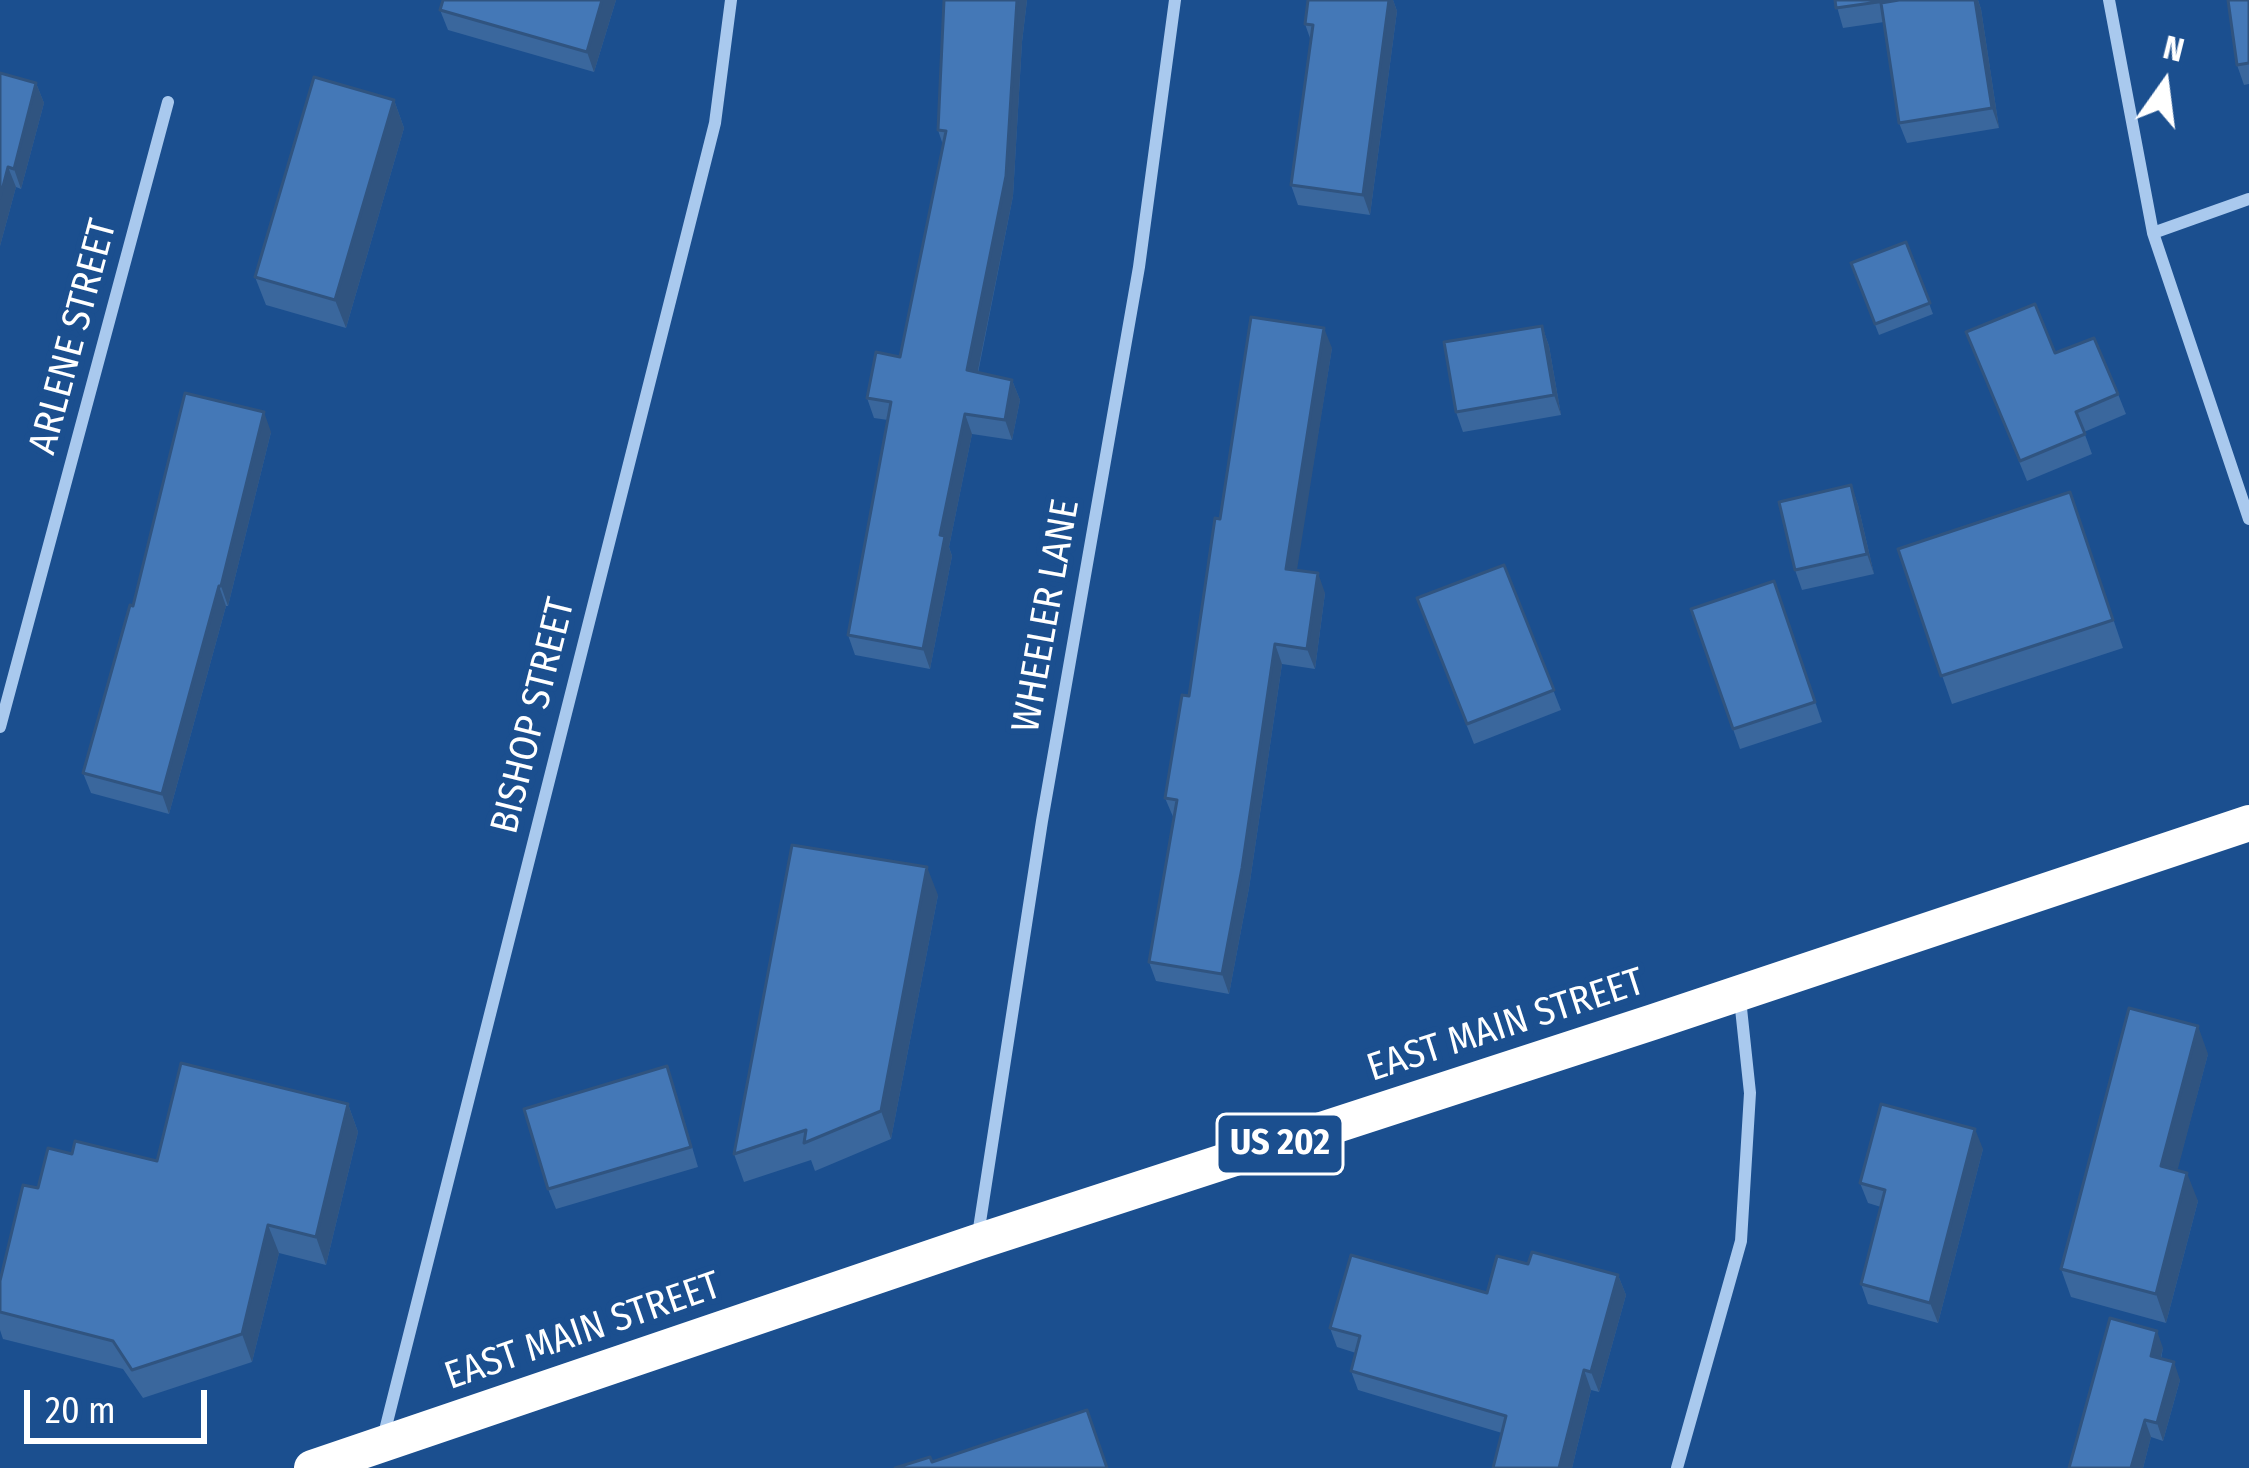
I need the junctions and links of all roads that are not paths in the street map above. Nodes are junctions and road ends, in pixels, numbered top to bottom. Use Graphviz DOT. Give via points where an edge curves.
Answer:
graph roads {
  1 [pos="731,0"];
  2 [pos="1175,0"];
  3 [pos="2109,0"];
  4 [pos="168,102"];
  5 [pos="2249,199"];
  6 [pos="2153,233"];
  7 [pos="2249,519"];
  8 [pos="0,728"];
  9 [pos="2249,823"];
  10 [pos="1740,993"];
  11 [pos="977,1242"];
  12 [pos="381,1445"];
  13 [pos="312,1468"];
  14 [pos="1677,1468"];
  1 -- 12 [label="street, BISHOP STREET" via="715,123"];
  2 -- 11 [label="street, WHEELER LANE" via="1139,267"];
  3 -- 6 [label="street"];
  4 -- 8 [label="street, ARLENE STREET"];
  5 -- 6 [label="street"];
  6 -- 7 [label="street"];
  9 -- 10 [label="highway, EAST MAIN STREET / US 202"];
  10 -- 11 [label="highway, EAST MAIN STREET / US 202"];
  10 -- 14 [label="street" via="1750,1093 1741,1241"];
  11 -- 12 [label="highway, EAST MAIN STREET / US 202"];
  12 -- 13 [label="highway, EAST MAIN STREET / US 202"];
}
